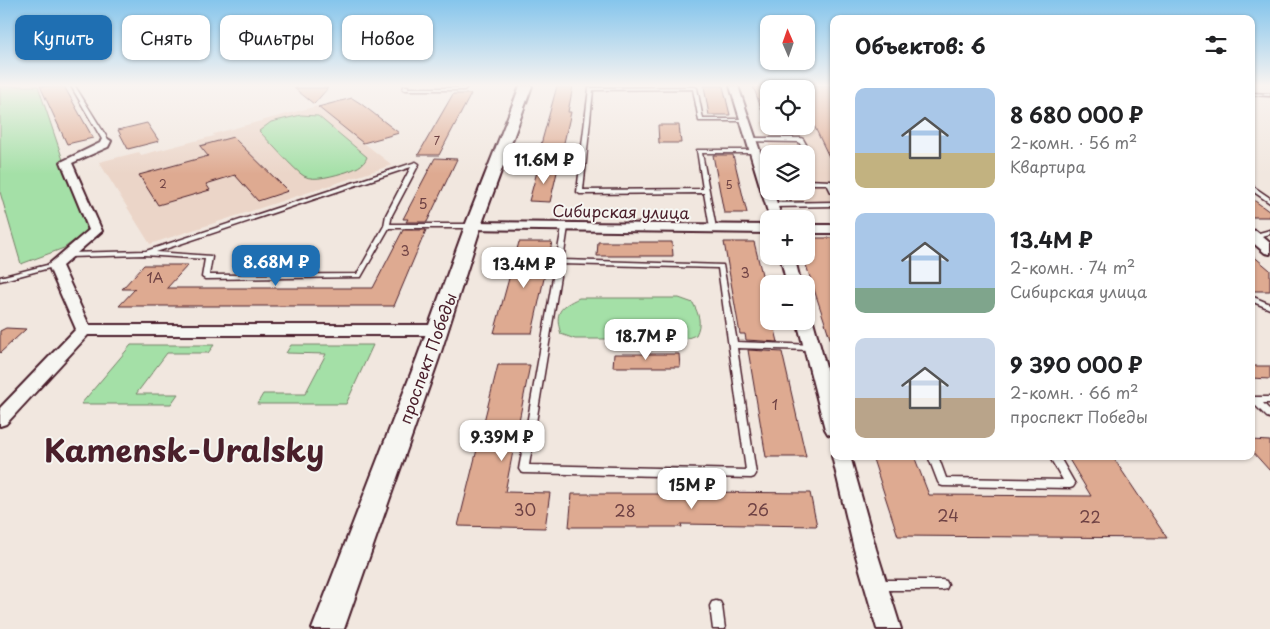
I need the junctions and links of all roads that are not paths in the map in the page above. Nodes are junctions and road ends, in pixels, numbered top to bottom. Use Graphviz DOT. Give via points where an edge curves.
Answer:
graph roads {
  1 [pos="91,115"];
  2 [pos="515,115"];
  3 [pos="588,115"];
  4 [pos="700,115"];
  5 [pos="743,115"];
  6 [pos="744,120"];
  7 [pos="106,141"];
  8 [pos="760,145"];
  9 [pos="761,145"];
  10 [pos="804,145"];
  11 [pos="753,146"];
  12 [pos="496,164"];
  13 [pos="583,164"];
  14 [pos="760,165"];
  15 [pos="815,182"];
  16 [pos="830,184"];
  17 [pos="706,191"];
  18 [pos="1255,191"];
  19 [pos="771,200"];
  20 [pos="1270,201"];
  21 [pos="830,204"];
  22 [pos="772,205"];
  23 [pos="773,210"];
  24 [pos="388,226"];
  25 [pos="473,226"];
  26 [pos="565,227"];
  27 [pos="713,228"];
  28 [pos="760,229"];
  29 [pos="815,229"];
  30 [pos="830,229"];
  31 [pos="1270,232"];
  32 [pos="1255,235"];
  33 [pos="1255,237"];
  34 [pos="1270,250"];
  35 [pos="144,253"];
  36 [pos="68,255"];
  37 [pos="559,262"];
  38 [pos="55,265"];
  39 [pos="0,279"];
  40 [pos="1255,300"];
  41 [pos="1270,308"];
  42 [pos="84,330"];
  43 [pos="437,330"];
  44 [pos="807,330"];
  45 [pos="733,345"];
  46 [pos="812,347"];
  47 [pos="829,393"];
  48 [pos="1255,400"];
  49 [pos="1270,400"];
  50 [pos="1255,402"];
  51 [pos="1270,415"];
  52 [pos="0,419"];
  53 [pos="842,460"];
  54 [pos="935,460"];
  55 [pos="1056,460"];
  56 [pos="878,585"];
  57 [pos="942,585"];
  58 [pos="716,606"];
  59 [pos="328,629"];
  60 [pos="719,629"];
  61 [pos="890,629"];
  1 -- 7 [label="lane"];
  2 -- 12 [label="main road, проспект Победы"];
  3 -- 13 [label="lane"];
  4 -- 6 [label="lane" via="701,120"];
  5 -- 6 [label="street"];
  6 -- 11 [label="street"];
  7 -- 36 [label="street" via="104,145 66,162 96,231"];
  8 -- 11 [label="lane"];
  9 -- 10 [label="lane" via="801,140"];
  11 -- 14 [label="street"];
  11 -- 17 [label="lane" via="699,151"];
  12 -- 13 [label="lane"];
  12 -- 25 [label="main road, проспект Победы"];
  13 -- 17 [label="lane" via="580,192"];
  15 -- 16 [label="lane"];
  17 -- 27 [label="lane"];
  18 -- 20 [label="lane"];
  19 -- 22 [label="street"];
  21 -- 22 [label="lane"];
  22 -- 23 [label="street"];
  24 -- 25 [label="lane"];
  24 -- 35 [label="lane" via="359,276 206,277 209,257"];
  24 -- 35 [label="lane" via="389,215 416,164"];
  25 -- 26 [label="street, Сибирская улица"];
  25 -- 43 [label="main road, проспект Победы"];
  26 -- 27 [label="street, Сибирская улица"];
  26 -- 37 [label="lane"];
  27 -- 28 [label="street, Сибирская улица"];
  29 -- 30 [label="street"];
  31 -- 32 [label="lane"];
  33 -- 34 [label="street"];
  35 -- 36 [label="lane"];
  36 -- 38 [label="street"];
  37 -- 45 [label="lane" via="722,266"];
  37 -- 45 [label="lane" via="524,469 751,474"];
  38 -- 39 [label="lane"];
  38 -- 42 [label="street"];
  40 -- 41 [label="lane"];
  42 -- 43 [label="street"];
  42 -- 52 [label="street"];
  43 -- 59 [label="main road, проспект Победы"];
  44 -- 46 [label="street"];
  45 -- 46 [label="lane"];
  46 -- 47 [label="street"];
  48 -- 49 [label="lane"];
  50 -- 51 [label="lane"];
  53 -- 56 [label="street" via="865,549"];
  54 -- 55 [label="lane" via="943,482 1070,484"];
  56 -- 57 [label="lane"];
  56 -- 61 [label="street"];
  58 -- 60 [label="lane"];
}
